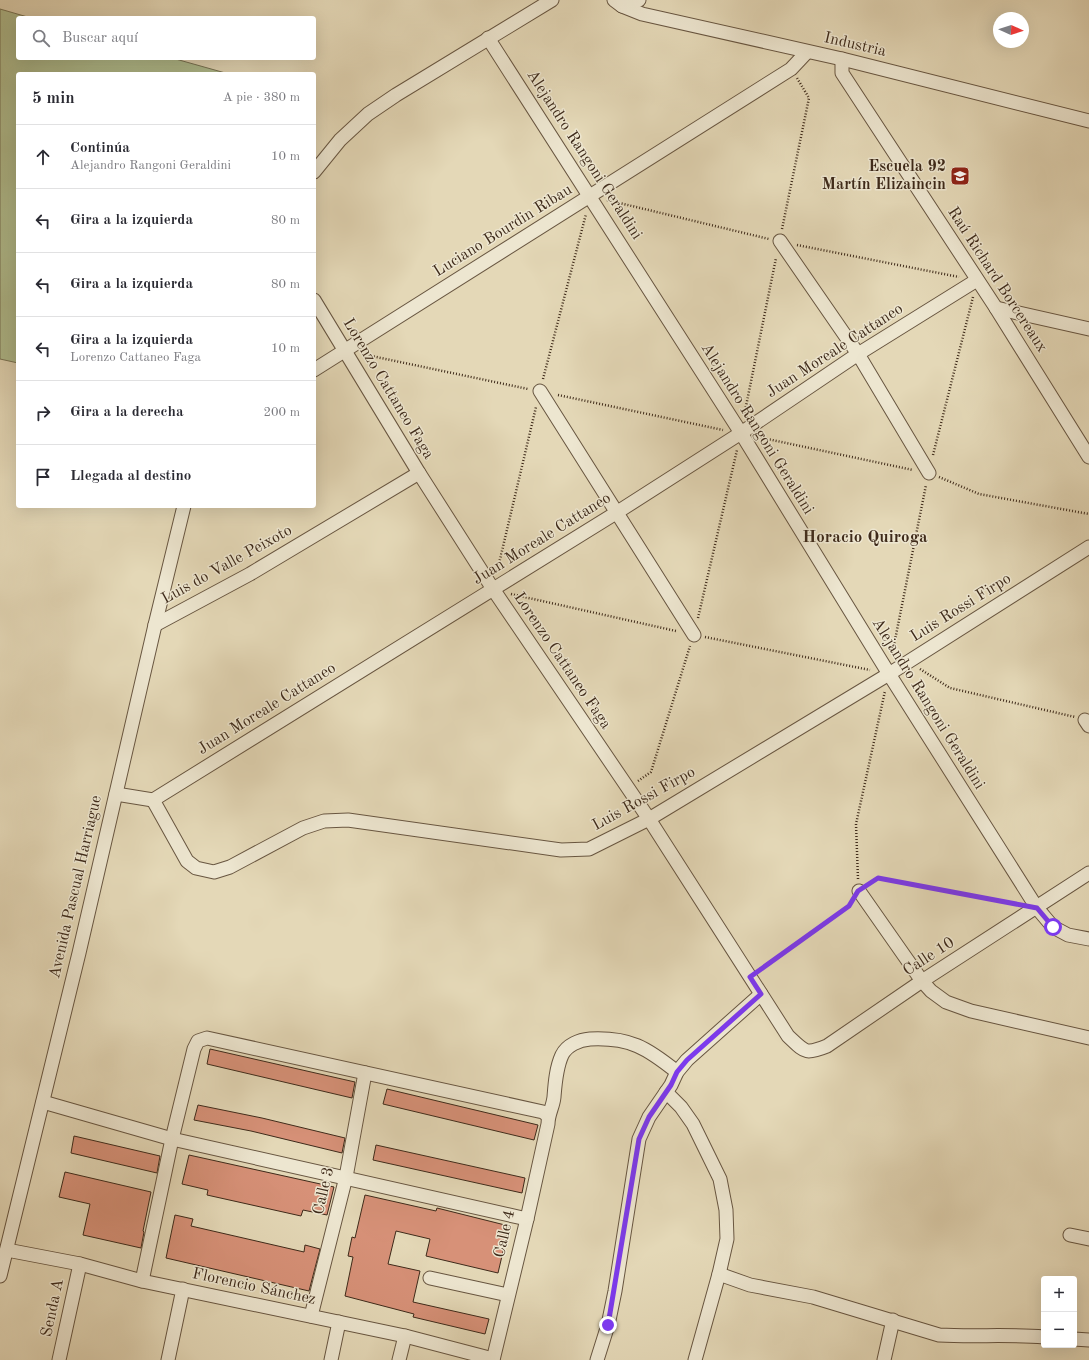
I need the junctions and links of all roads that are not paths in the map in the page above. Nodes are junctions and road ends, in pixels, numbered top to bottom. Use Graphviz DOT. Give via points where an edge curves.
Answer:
graph roads {
  1 [pos="552,0"];
  2 [pos="639,0"];
  3 [pos="618,3"];
  4 [pos="488,38"];
  5 [pos="807,52"];
  6 [pos="842,59"];
  7 [pos="1089,121"];
  8 [pos="316,170"];
  9 [pos="590,196"];
  10 [pos="780,241"];
  11 [pos="977,280"];
  12 [pos="316,303"];
  13 [pos="996,308"];
  14 [pos="1089,329"];
  15 [pos="344,350"];
  16 [pos="858,354"];
  17 [pos="316,369"];
  18 [pos="540,391"];
  19 [pos="740,433"];
  20 [pos="1089,457"];
  21 [pos="419,473"];
  22 [pos="929,473"];
  23 [pos="184,508"];
  24 [pos="616,513"];
  25 [pos="1089,547"];
  26 [pos="493,589"];
  27 [pos="155,625"];
  28 [pos="694,635"];
  29 [pos="888,674"];
  30 [pos="116,794"];
  31 [pos="153,800"];
  32 [pos="649,819"];
  33 [pos="1089,873"];
  34 [pos="858,891"];
  35 [pos="1037,908"];
  36 [pos="1089,939"];
  37 [pos="922,981"];
  38 [pos="761,994"];
  39 [pos="788,1036"];
  40 [pos="1089,1038"];
  41 [pos="677,1072"];
  42 [pos="365,1073"];
  43 [pos="666,1092"];
  44 [pos="43,1102"];
  45 [pos="548,1116"];
  46 [pos="172,1139"];
  47 [pos="346,1177"];
  48 [pos="527,1219"];
  49 [pos="1070,1235"];
  50 [pos="1089,1239"];
  51 [pos="7,1250"];
  52 [pos="80,1264"];
  53 [pos="719,1274"];
  54 [pos="0,1276"];
  55 [pos="430,1278"];
  56 [pos="142,1281"];
  57 [pos="184,1290"];
  58 [pos="508,1295"];
  59 [pos="311,1316"];
  60 [pos="893,1320"];
  61 [pos="339,1322"];
  62 [pos="405,1336"];
  63 [pos="1041,1336"];
  64 [pos="1077,1339"];
  65 [pos="1089,1340"];
  66 [pos="493,1359"];
  67 [pos="59,1360"];
  68 [pos="168,1360"];
  69 [pos="331,1360"];
  70 [pos="399,1360"];
  71 [pos="596,1360"];
  72 [pos="695,1360"];
  73 [pos="884,1360"];
  1 -- 4 [label="street"];
  2 -- 3 [label="street"];
  3 -- 5 [label="street, Industria" via="642,14"];
  4 -- 8 [label="street" via="368,114 340,140"];
  4 -- 9 [label="street, Alejandro Rangoni Geraldini"];
  5 -- 6 [label="street, Industria"];
  5 -- 9 [label="street, Luciano Bourdin Ribau" via="792,69"];
  6 -- 7 [label="street, Industria"];
  6 -- 11 [label="street, Raú Richard Borcereaux" via="842,73"];
  9 -- 15 [label="street, Luciano Bourdin Ribau"];
  9 -- 19 [label="street, Alejandro Rangoni Geraldini"];
  10 -- 16 [label="street"];
  11 -- 13 [label="street, Raú Richard Borcereaux"];
  11 -- 16 [label="street, Juan Moreale Cattaneo"];
  12 -- 15 [label="street, Lorenzo Cattaneo Faga"];
  13 -- 14 [label="street"];
  13 -- 20 [label="street, Raú Richard Borcereaux"];
  15 -- 17 [label="street, Luciano Bourdin Ribau"];
  15 -- 21 [label="street, Lorenzo Cattaneo Faga"];
  16 -- 19 [label="street, Juan Moreale Cattaneo"];
  16 -- 22 [label="street"];
  18 -- 24 [label="street"];
  19 -- 24 [label="street, Juan Moreale Cattaneo"];
  19 -- 29 [label="street, Alejandro Rangoni Geraldini"];
  21 -- 26 [label="street, Lorenzo Cattaneo Faga"];
  21 -- 27 [label="street, Luis do Valle Peixoto" via="250,574"];
  23 -- 27 [label="street, Avenida Pascual Harriague"];
  24 -- 26 [label="street, Juan Moreale Cattaneo"];
  24 -- 28 [label="street"];
  25 -- 29 [label="street, Luis Rossi Firpo"];
  26 -- 31 [label="street, Juan Moreale Cattaneo"];
  26 -- 32 [label="street, Lorenzo Cattaneo Faga"];
  27 -- 30 [label="street, Avenida Pascual Harriague"];
  29 -- 32 [label="street, Luis Rossi Firpo"];
  29 -- 35 [label="street, Alejandro Rangoni Geraldini"];
  30 -- 31 [label="street"];
  30 -- 44 [label="street, Avenida Pascual Harriague"];
  31 -- 32 [label="street, Luis Rossi Firpo" via="187,861 196,868 214,872 230,868 303,828 324,821 348,820 561,850 589,849"];
  32 -- 38 [label="street, Lorenzo Cattaneo Faga"];
  33 -- 35 [label="street, Calle 10"];
  34 -- 37 [label="street"];
  35 -- 36 [label="street, Alejandro Rangoni Geraldini" via="1053,927 1068,935"];
  35 -- 37 [label="street, Calle 10"];
  37 -- 39 [label="street, Calle 10" via="827,1046 813,1052 802,1050"];
  37 -- 40 [label="street" via="946,1002 971,1011"];
  38 -- 39 [label="street, Lorenzo Cattaneo Faga"];
  38 -- 41 [label="street"];
  41 -- 43 [label="street"];
  41 -- 45 [label="street, Calle 4" via="653,1054 620,1039 591,1039 575,1043 562,1054 558,1064 554,1100"];
  42 -- 45 [label="street" via="543,1112"];
  42 -- 46 [label="street" via="207,1038 198,1041"];
  42 -- 47 [label="street, Calle 3"];
  43 -- 53 [label="street" via="693,1124 720,1179 726,1210 727,1239"];
  43 -- 71 [label="street" via="649,1117 639,1139 615,1292 608,1325"];
  44 -- 46 [label="street"];
  44 -- 51 [label="street, Avenida Pascual Harriague"];
  45 -- 48 [label="street, Calle 4"];
  46 -- 47 [label="street"];
  46 -- 56 [label="street"];
  47 -- 48 [label="street"];
  47 -- 59 [label="street, Calle 3"];
  48 -- 58 [label="street, Calle 4"];
  49 -- 50 [label="street"];
  51 -- 52 [label="street, Florencio Sánchez"];
  51 -- 54 [label="street, Avenida Pascual Harriague"];
  52 -- 56 [label="street, Florencio Sánchez"];
  52 -- 67 [label="street, Senda A"];
  53 -- 60 [label="street" via="750,1285 813,1297"];
  53 -- 72 [label="street"];
  55 -- 58 [label="street"];
  56 -- 57 [label="street, Florencio Sánchez"];
  57 -- 59 [label="street, Florencio Sánchez"];
  57 -- 68 [label="street"];
  58 -- 66 [label="street, Calle 4"];
  59 -- 61 [label="street, Florencio Sánchez"];
  60 -- 63 [label="street" via="939,1335"];
  60 -- 73 [label="street"];
  61 -- 62 [label="street, Florencio Sánchez"];
  61 -- 69 [label="street"];
  62 -- 66 [label="street, Florencio Sánchez"];
  62 -- 70 [label="street"];
  64 -- 65 [label="street"];
}
